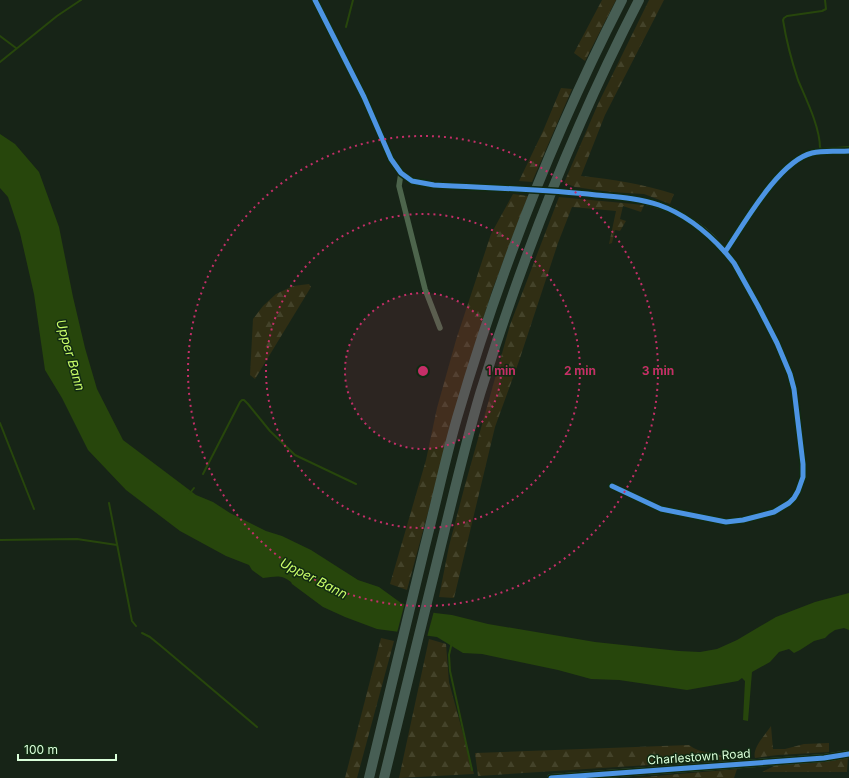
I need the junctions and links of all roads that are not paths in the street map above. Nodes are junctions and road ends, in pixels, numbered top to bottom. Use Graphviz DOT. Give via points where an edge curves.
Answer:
graph roads {
  1 [pos="315,0"];
  2 [pos="622,0"];
  3 [pos="639,0"];
  4 [pos="849,151"];
  5 [pos="401,173"];
  6 [pos="725,252"];
  7 [pos="440,328"];
  8 [pos="612,486"];
  9 [pos="849,754"];
  10 [pos="369,778"];
  11 [pos="384,778"];
  12 [pos="551,778"];
  1 -- 5 [label="street" via="364,97 391,159"];
  2 -- 10 [label="highway" via="558,136 510,257 477,355 457,419"];
  3 -- 11 [label="highway" via="566,154 513,291 464,453"];
  4 -- 6 [label="street" via="811,153 791,164 766,191"];
  5 -- 6 [label="street, bridge" via="412,180 434,185 642,200 676,212 693,222"];
  5 -- 7 [label="street" via="400,186 423,282"];
  6 -- 8 [label="street" via="758,306 790,374 803,464 803,476 798,491 789,503 774,512 726,522 661,509"];
  9 -- 12 [label="main road, Charlestown Road"];
}
